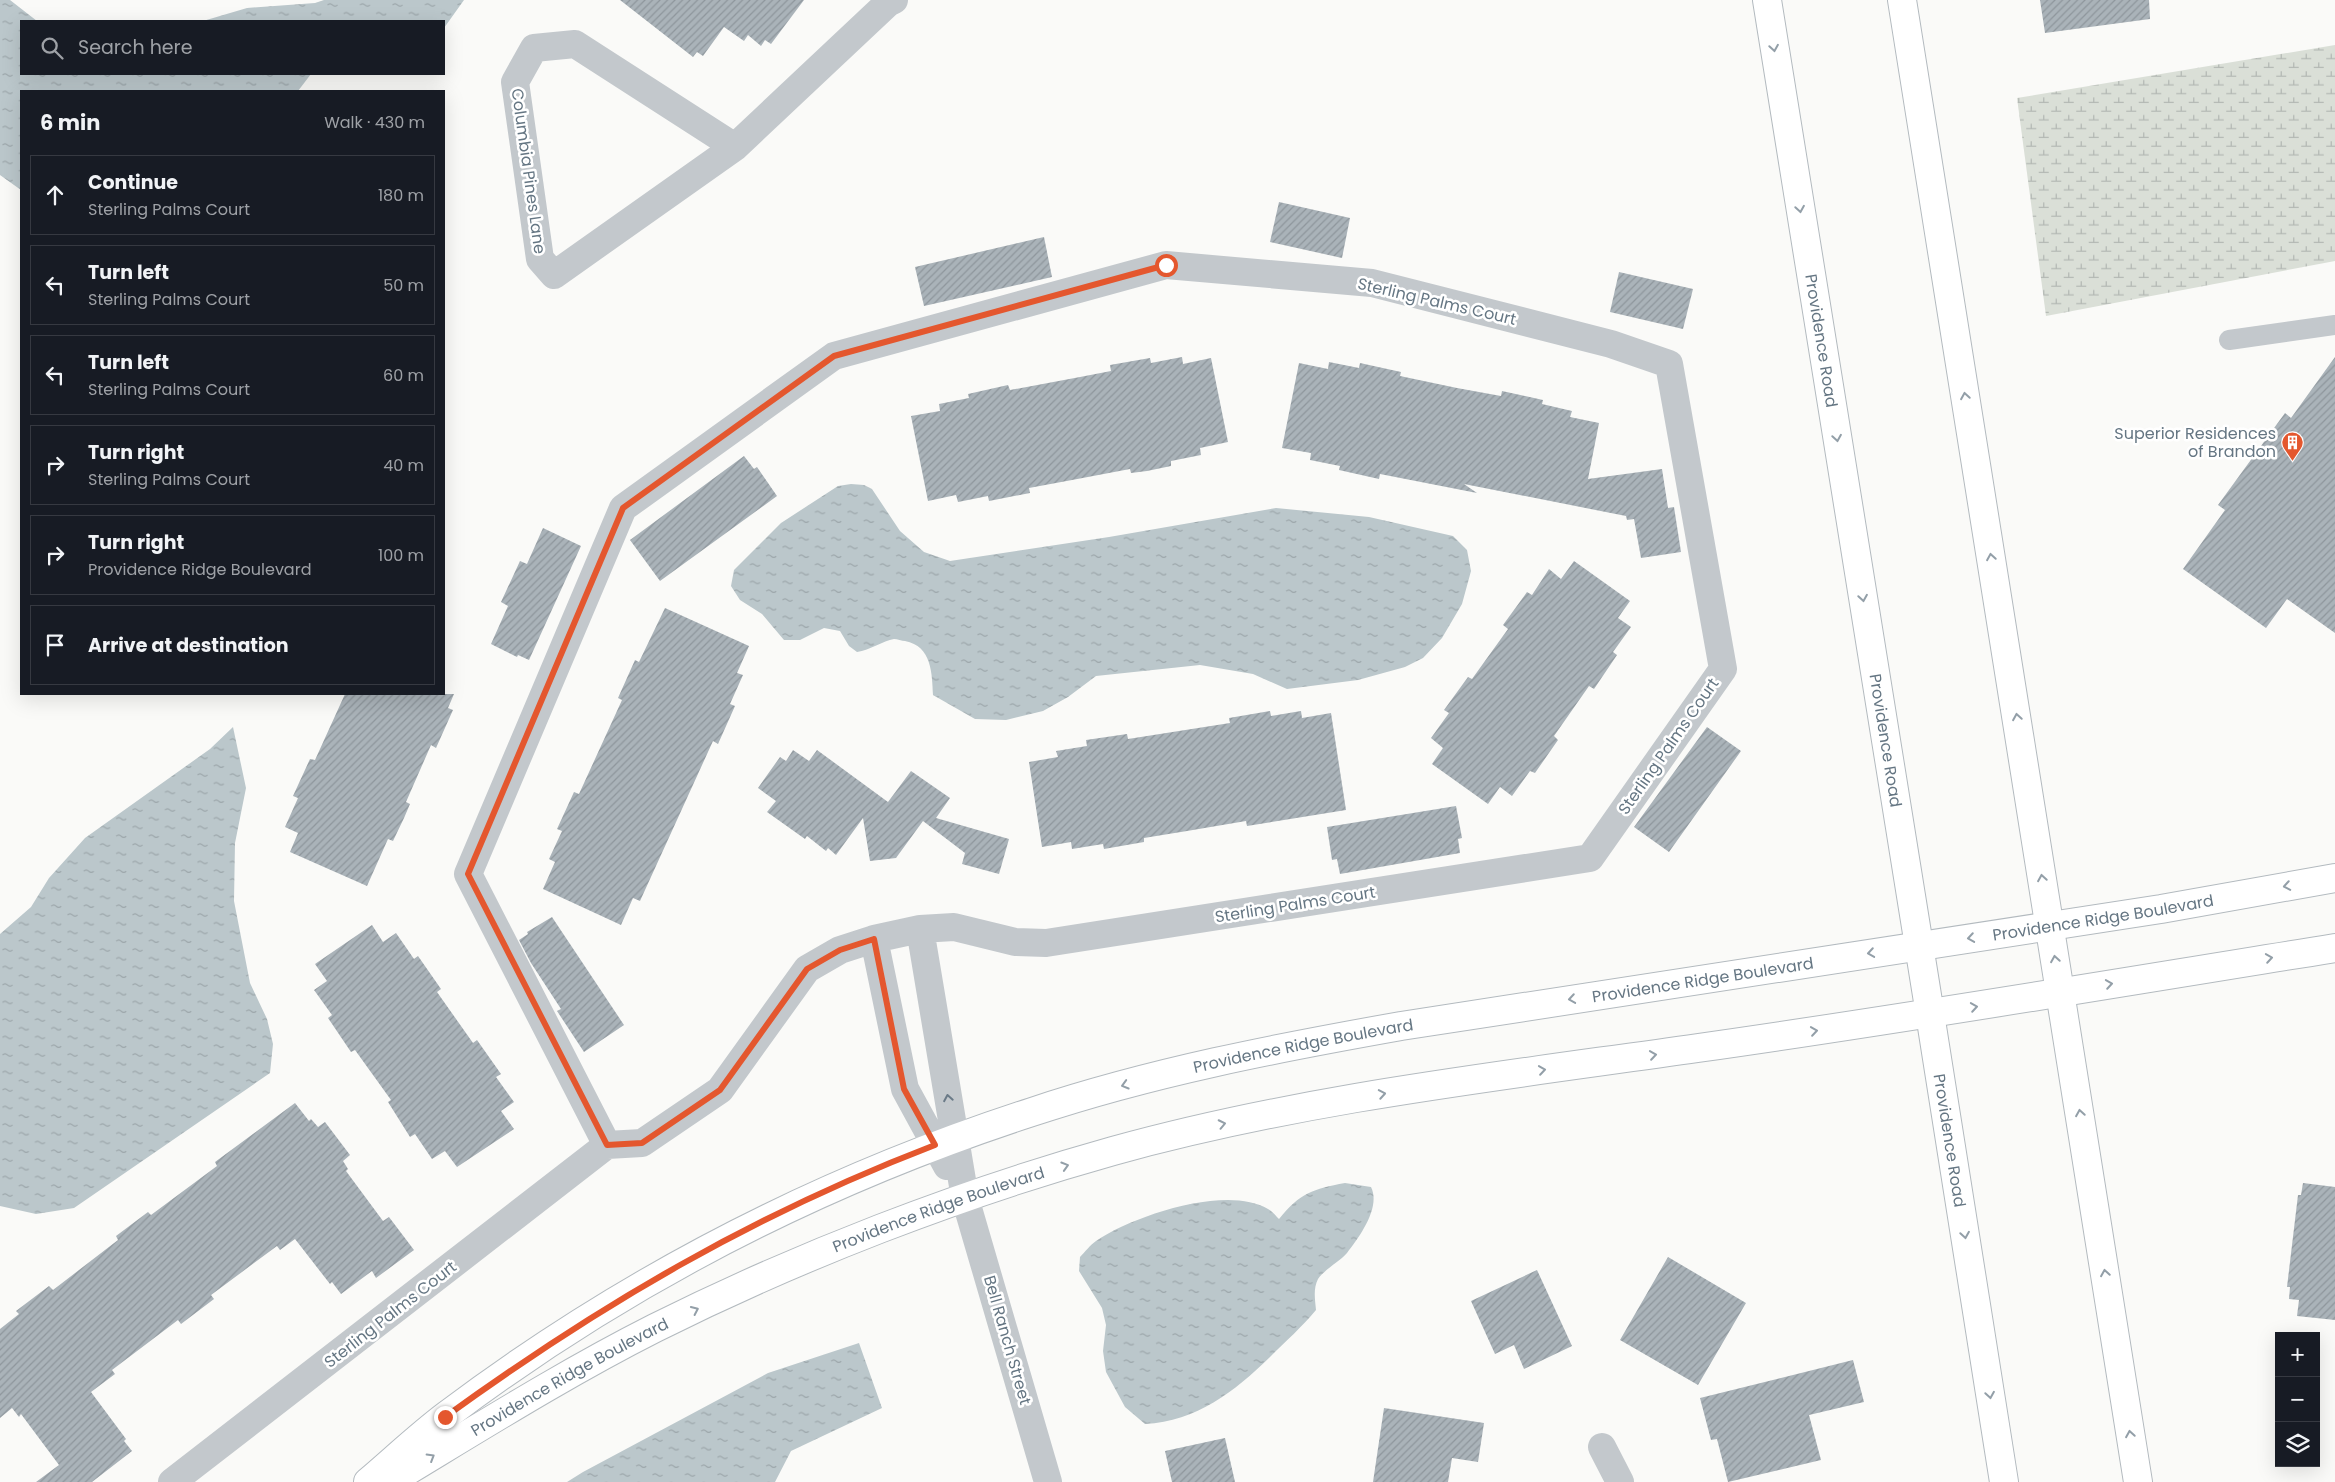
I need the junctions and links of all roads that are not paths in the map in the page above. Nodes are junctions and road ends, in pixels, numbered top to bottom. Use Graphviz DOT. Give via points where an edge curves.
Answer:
graph roads {
  1 [pos="894,0"];
  2 [pos="1767,0"];
  3 [pos="1902,0"];
  4 [pos="734,148"];
  5 [pos="2335,325"];
  6 [pos="2229,340"];
  7 [pos="2335,878"];
  8 [pos="2050,926"];
  9 [pos="920,929"];
  10 [pos="874,939"];
  11 [pos="1919,946"];
  12 [pos="2335,948"];
  13 [pos="2060,992"];
  14 [pos="1930,1014"];
  15 [pos="945,1141"];
  16 [pos="607,1145"];
  17 [pos="965,1198"];
  18 [pos="1602,1447"];
  19 [pos="172,1482"];
  20 [pos="368,1482"];
  21 [pos="389,1482"];
  22 [pos="1048,1482"];
  23 [pos="1620,1482"];
  24 [pos="2004,1482"];
  25 [pos="2138,1482"];
  1 -- 4 [label="street, Columbia Pines Lane"];
  2 -- 11 [label="street, Providence Road, one-way"];
  8 -- 3 [label="street, one-way"];
  4 -- 4 [label="street, Columbia Pines Lane" via="575,44 534,48 515,82 540,259 554,275"];
  5 -- 6 [label="lane"];
  7 -- 8 [label="street, Providence Ridge Boulevard, one-way"];
  8 -- 11 [label="street, Providence Ridge Boulevard, one-way"];
  13 -- 8 [label="street, one-way"];
  9 -- 10 [label="street, Sterling Palms Court"];
  15 -- 9 [label="street, one-way"];
  9 -- 16 [label="street, Sterling Palms Court" via="954,927 1015,942 1046,944 1590,858 1723,668 1669,364 1611,344 1372,283 1166,265 834,356 623,508 468,874"];
  10 -- 15 [label="street" via="904,1089"];
  10 -- 16 [label="street, Sterling Palms Court" via="840,950 807,969 720,1090 642,1143"];
  11 -- 14 [label="street, Providence Road"];
  11 -- 15 [label="street, Providence Ridge Boulevard, one-way" via="1286,1046 1163,1074 1034,1111"];
  13 -- 12 [label="street, Providence Ridge Boulevard, one-way"];
  14 -- 13 [label="street, Providence Ridge Boulevard, one-way"];
  25 -- 13 [label="street, one-way"];
  17 -- 14 [label="street, Providence Ridge Boulevard, one-way" via="1112,1152 1297,1108"];
  14 -- 24 [label="street, Providence Road, one-way"];
  15 -- 17 [label="street"];
  15 -- 20 [label="street, Providence Ridge Boulevard" via="790,1206 630,1293 497,1379 445,1417"];
  16 -- 19 [label="street, Sterling Palms Court"];
  21 -- 17 [label="street, Providence Ridge Boulevard, one-way" via="562,1378 657,1328 806,1260"];
  17 -- 22 [label="street, Bell Ranch Street"];
  18 -- 23 [label="street"];
}
